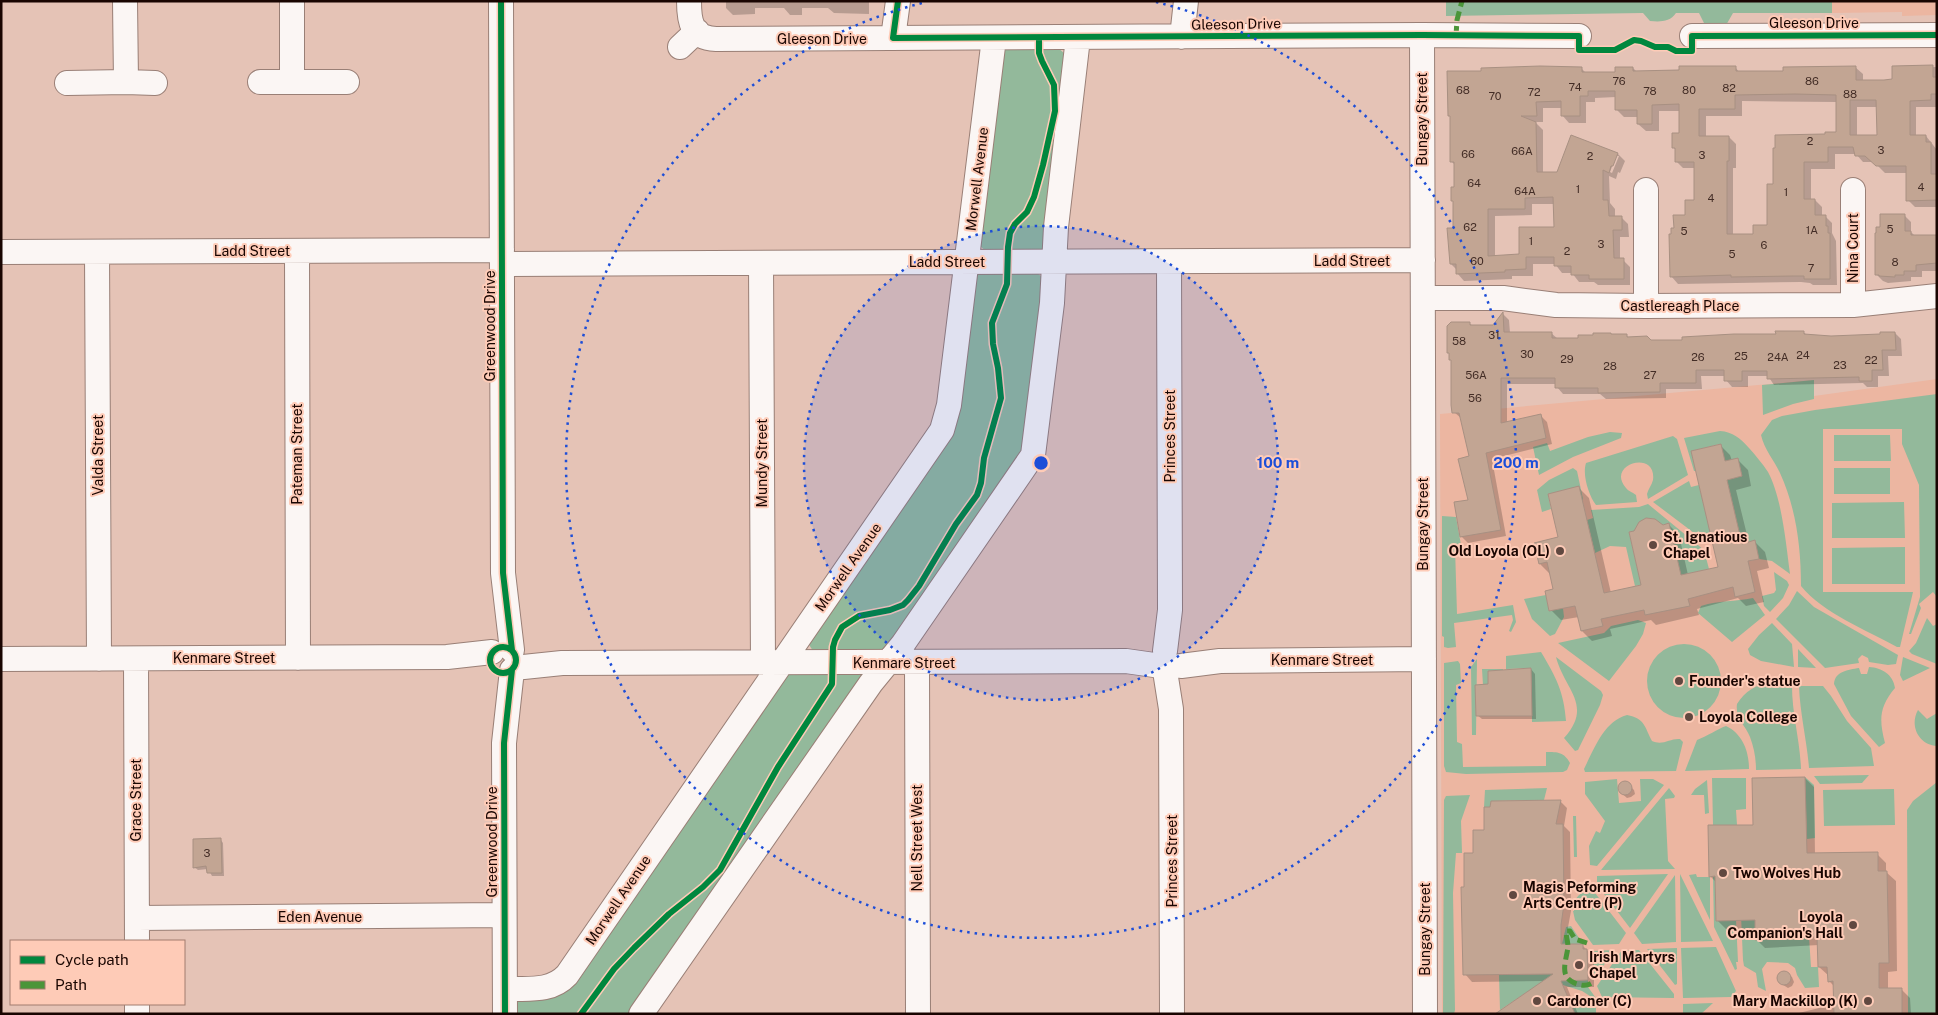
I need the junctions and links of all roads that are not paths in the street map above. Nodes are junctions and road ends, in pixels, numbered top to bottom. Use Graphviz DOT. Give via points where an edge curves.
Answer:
graph roads {
  1 [pos="125,1"];
  2 [pos="292,1"];
  3 [pos="495,1"];
  4 [pos="501,1"];
  5 [pos="689,1"];
  6 [pos="898,1"];
  7 [pos="1186,1"];
  8 [pos="1422,35"];
  9 [pos="1937,35"];
  10 [pos="1579,36"];
  11 [pos="1692,36"];
  12 [pos="893,38"];
  13 [pos="994,38"];
  14 [pos="1078,38"];
  15 [pos="1182,38"];
  16 [pos="126,82"];
  17 [pos="155,82"];
  18 [pos="260,82"];
  19 [pos="292,82"];
  20 [pos="347,82"];
  21 [pos="67,83"];
  22 [pos="1646,190"];
  23 [pos="1853,190"];
  24 [pos="296,251"];
  25 [pos="1,252"];
  26 [pos="97,252"];
  27 [pos="502,257"];
  28 [pos="1423,260"];
  29 [pos="966,262"];
  30 [pos="1054,262"];
  31 [pos="1169,262"];
  32 [pos="761,263"];
  33 [pos="1937,296"];
  34 [pos="1423,298"];
  35 [pos="1853,305"];
  36 [pos="1646,306"];
  37 [pos="298,658"];
  38 [pos="1,659"];
  39 [pos="99,659"];
  40 [pos="136,659"];
  41 [pos="1424,659"];
  42 [pos="503,660"];
  43 [pos="1171,661"];
  44 [pos="772,663"];
  45 [pos="888,663"];
  46 [pos="917,663"];
  47 [pos="504,915"];
  48 [pos="137,918"];
  49 [pos="137,940"];
  50 [pos="504,989"];
  51 [pos="505,1014"];
  52 [pos="641,1014"];
  53 [pos="918,1014"];
  54 [pos="1172,1014"];
  55 [pos="1425,1014"];
  1 -- 16 [label="street"];
  2 -- 19 [label="street"];
  3 -- 4 [label="street"];
  4 -- 27 [label="street, Greenwood Drive"];
  5 -- 12 [label="street, Gleeson Drive" via="688,39"];
  6 -- 12 [label="street"];
  7 -- 15 [label="street"];
  8 -- 10 [label="street, Gleeson Drive"];
  8 -- 15 [label="street, Gleeson Drive"];
  8 -- 28 [label="street, Bungay Street"];
  9 -- 11 [label="street, Gleeson Drive"];
  12 -- 13 [label="street, Gleeson Drive"];
  13 -- 14 [label="street, Gleeson Drive"];
  13 -- 29 [label="street, Morwell Avenue"];
  14 -- 15 [label="street, Gleeson Drive"];
  14 -- 30 [label="street"];
  16 -- 17 [label="street"];
  16 -- 21 [label="street"];
  18 -- 19 [label="street"];
  19 -- 20 [label="street"];
  22 -- 36 [label="street"];
  23 -- 35 [label="street, Nina Court"];
  24 -- 26 [label="street, Ladd Street"];
  24 -- 27 [label="street, Ladd Street"];
  24 -- 37 [label="street, Pateman Street"];
  25 -- 26 [label="street, Ladd Street"];
  26 -- 39 [label="street, Valda Street"];
  27 -- 32 [label="street, Ladd Street"];
  27 -- 42 [label="street, Greenwood Drive"];
  28 -- 31 [label="street, Ladd Street"];
  28 -- 34 [label="street, Bungay Street"];
  29 -- 30 [label="street, Ladd Street"];
  29 -- 32 [label="street, Ladd Street"];
  29 -- 44 [label="street, Morwell Avenue" via="949,405 942,430"];
  30 -- 31 [label="street, Ladd Street"];
  30 -- 45 [label="street" via="1033,455"];
  31 -- 43 [label="street, Princes Street"];
  32 -- 44 [label="street, Mundy Street"];
  33 -- 35 [label="street, Castlereagh Place"];
  34 -- 36 [label="street, Castlereagh Place" via="1503,298 1556,305"];
  34 -- 41 [label="street, Bungay Street"];
  35 -- 36 [label="street, Castlereagh Place"];
  37 -- 40 [label="street, Kenmare Street"];
  37 -- 42 [label="street, Kenmare Street"];
  38 -- 39 [label="street, Kenmare Street"];
  39 -- 40 [label="street, Kenmare Street"];
  40 -- 48 [label="street, Grace Street"];
  41 -- 43 [label="street, Kenmare Street"];
  41 -- 55 [label="street, Bungay Street"];
  42 -- 44 [label="street, Kenmare Street"];
  42 -- 47 [label="street, Greenwood Drive"];
  43 -- 46 [label="street, Kenmare Street"];
  43 -- 54 [label="street, Princes Street"];
  44 -- 45 [label="street, Kenmare Street"];
  44 -- 50 [label="street, Morwell Avenue" via="567,975 550,987"];
  45 -- 46 [label="street, Kenmare Street"];
  45 -- 52 [label="street"];
  46 -- 53 [label="street, Nell Street West"];
  47 -- 48 [label="street, Eden Avenue"];
  47 -- 50 [label="street, Greenwood Drive"];
  48 -- 49 [label="street, Grace Street"];
  50 -- 51 [label="street, Greenwood Drive"];
}
